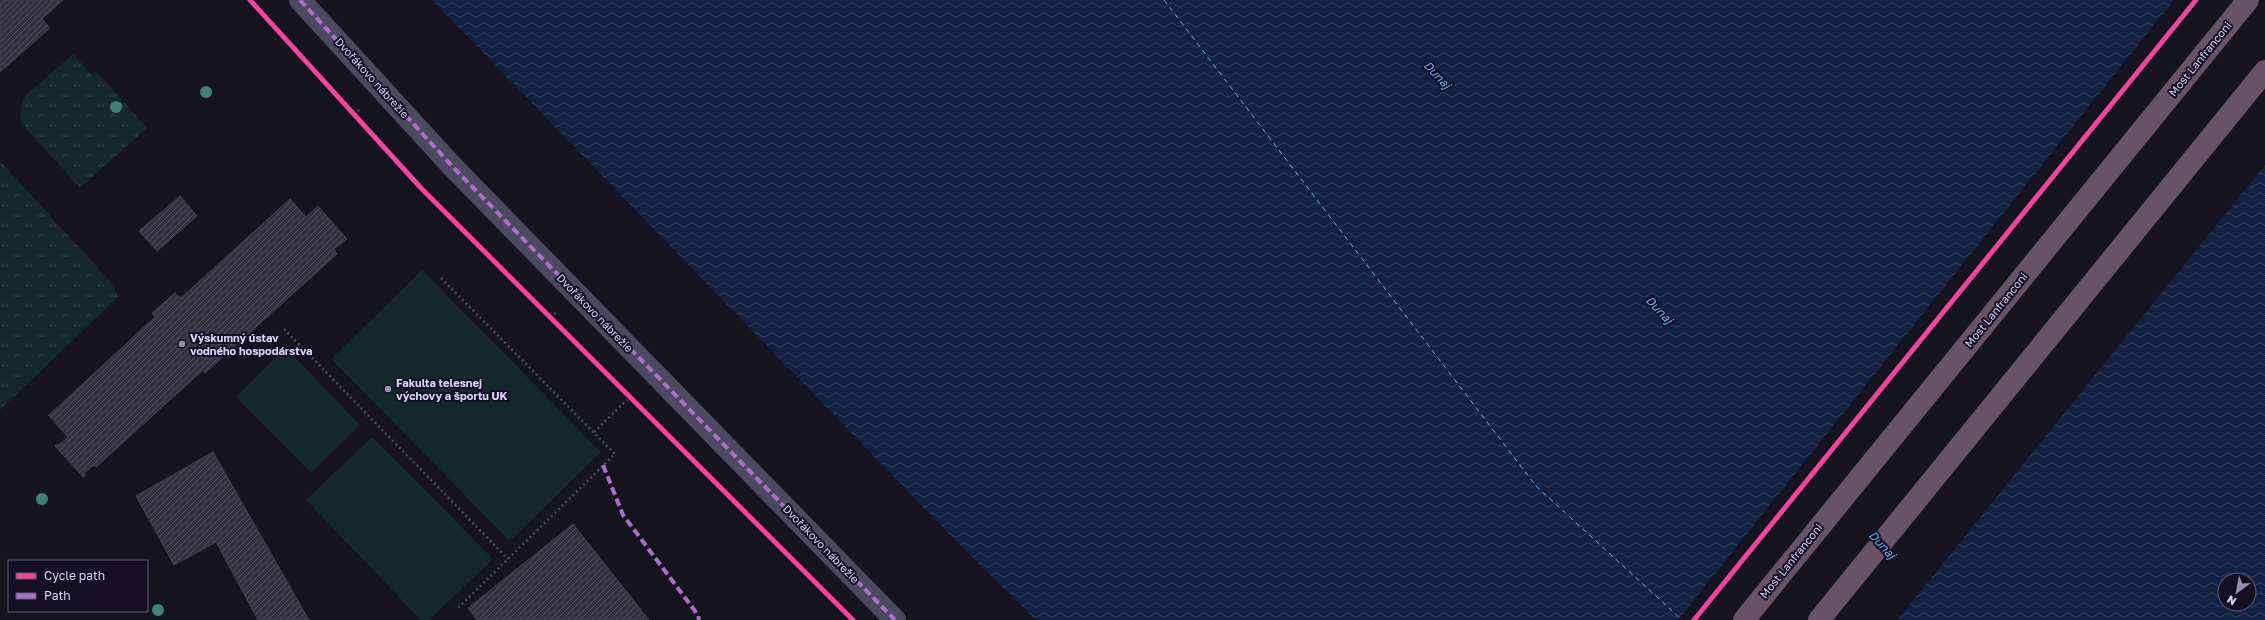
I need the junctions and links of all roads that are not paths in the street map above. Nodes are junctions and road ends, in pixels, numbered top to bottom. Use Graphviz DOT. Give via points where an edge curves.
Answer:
graph roads {
  1 [pos="300,0"];
  2 [pos="2248,0"];
  3 [pos="2265,71"];
  4 [pos="895,620"];
  5 [pos="1744,620"];
  6 [pos="1819,620"];
  1 -- 4 [label="street, Dvořákovo nábrežie" via="452,166"];
  2 -- 5 [label="highway, Most Lanfranconi"];
  3 -- 6 [label="highway"];
}
